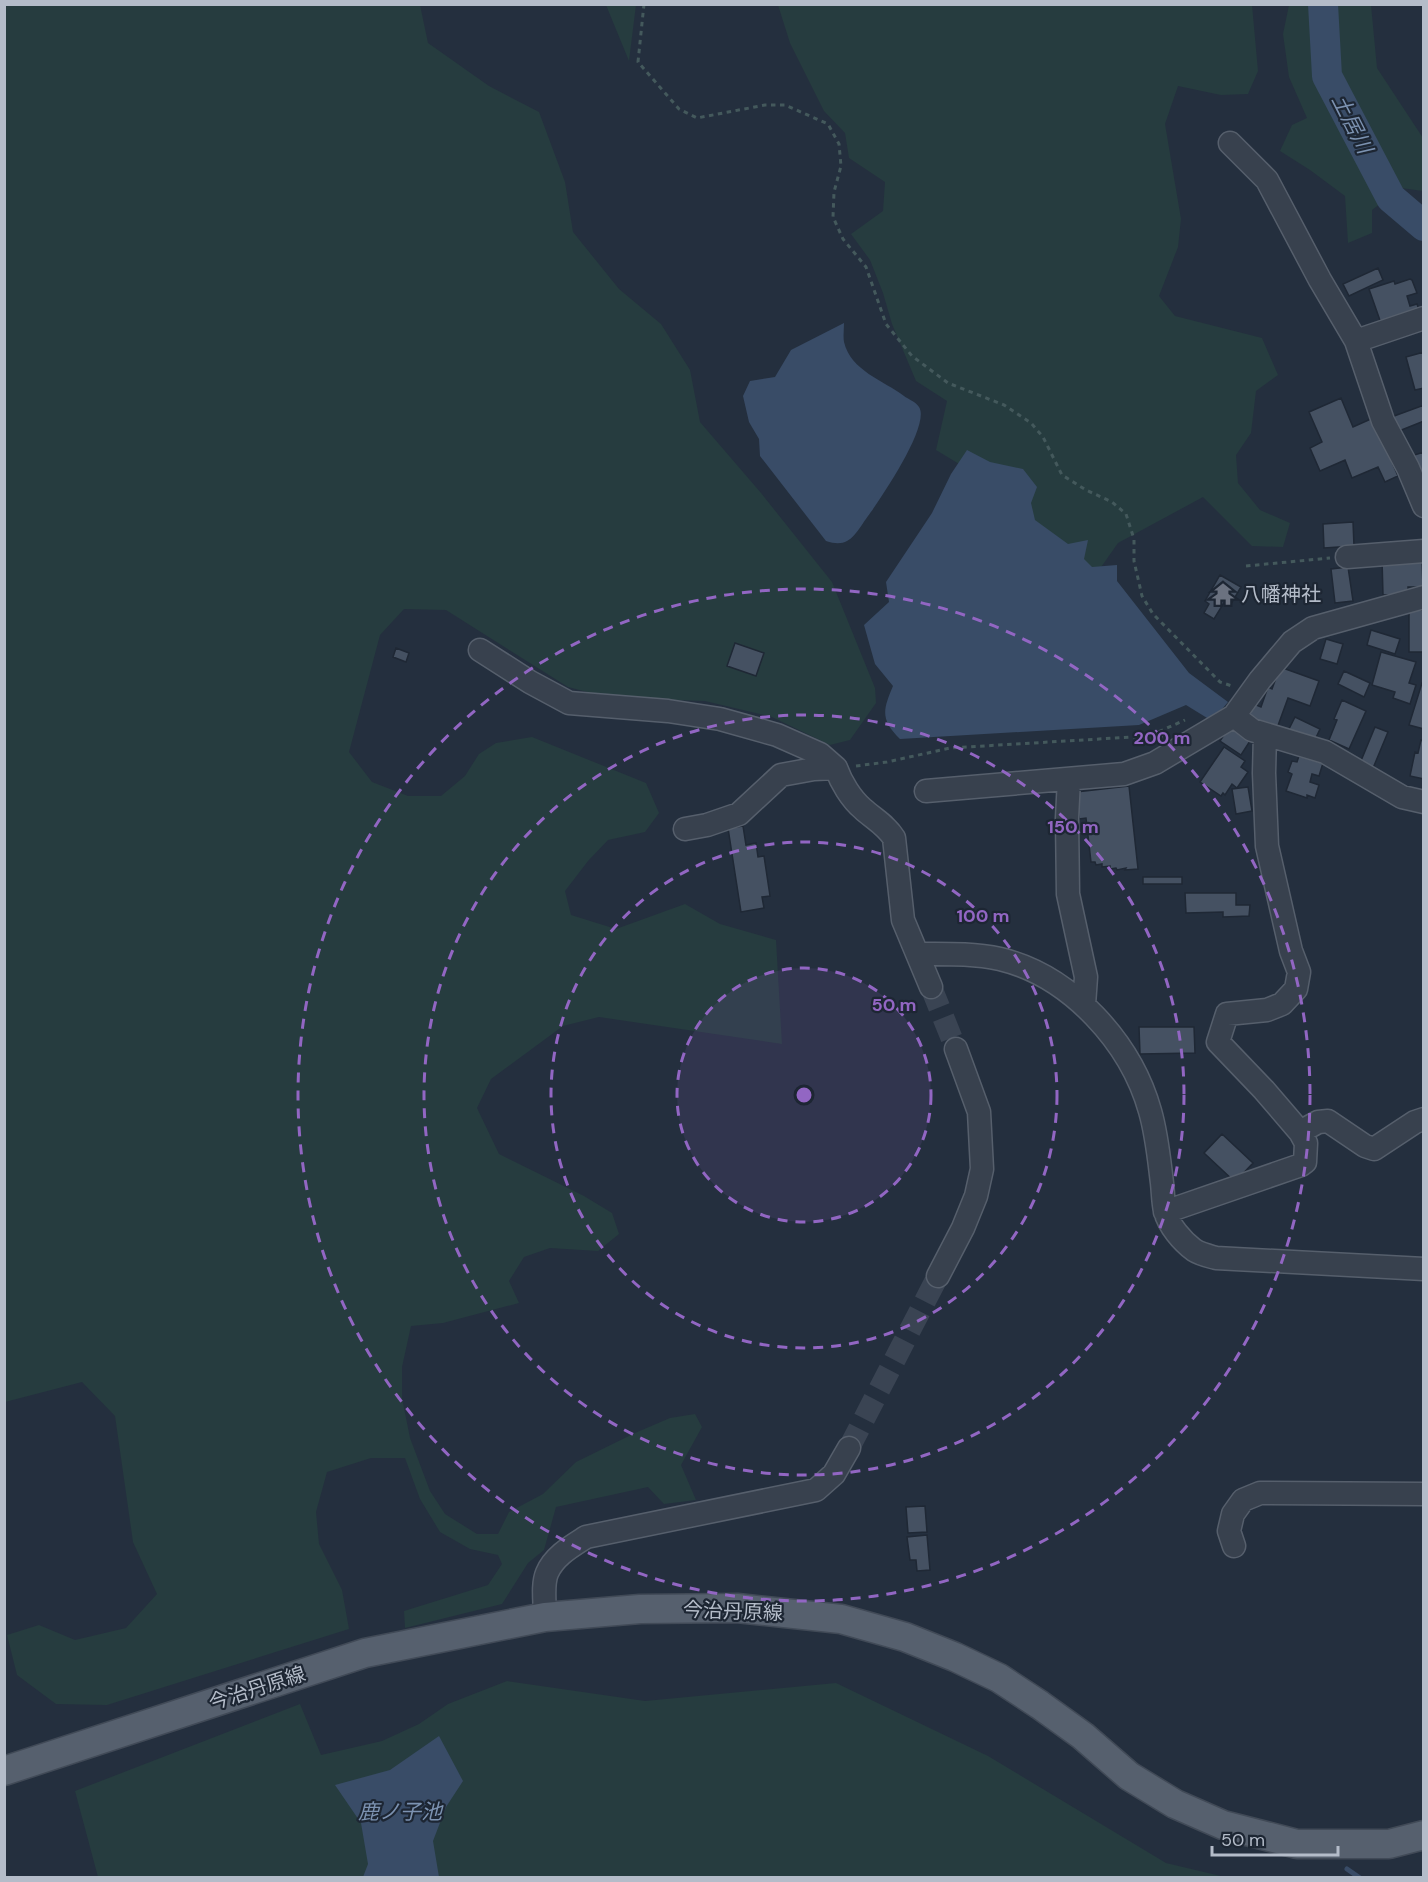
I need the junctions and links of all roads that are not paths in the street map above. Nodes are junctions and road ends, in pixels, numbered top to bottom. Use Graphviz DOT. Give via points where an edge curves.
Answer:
graph roads {
  1 [pos="1230,143"];
  2 [pos="1424,318"];
  3 [pos="1356,341"];
  4 [pos="1424,506"];
  5 [pos="1424,551"];
  6 [pos="1347,557"];
  7 [pos="1424,597"];
  8 [pos="480,650"];
  9 [pos="1234,716"];
  10 [pos="1265,734"];
  11 [pos="836,768"];
  12 [pos="1069,779"];
  13 [pos="926,791"];
  14 [pos="1424,802"];
  15 [pos="685,829"];
  16 [pos="918,954"];
  17 [pos="931,987"];
  18 [pos="1084,1005"];
  19 [pos="956,1049"];
  20 [pos="1424,1119"];
  21 [pos="1300,1132"];
  22 [pos="1165,1212"];
  23 [pos="1424,1269"];
  24 [pos="938,1276"];
  25 [pos="849,1448"];
  26 [pos="1424,1494"];
  27 [pos="1234,1545"];
  28 [pos="545,1617"];
  29 [pos="4,1771"];
  30 [pos="1424,1835"];
  1 -- 3 [label="street" via="1267,180"];
  2 -- 3 [label="street"];
  3 -- 4 [label="street" via="1383,421"];
  5 -- 6 [label="street"];
  7 -- 9 [label="street" via="1313,628 1292,642 1241,690"];
  8 -- 11 [label="street" via="569,703 720,719 777,735 820,754"];
  9 -- 10 [label="street" via="1252,730"];
  9 -- 12 [label="street" via="1155,763 1124,774"];
  10 -- 14 [label="street" via="1325,752 1402,797"];
  10 -- 21 [label="street" via="1267,846 1299,972 1296,989 1282,1004 1267,1010 1227,1014 1218,1042"];
  11 -- 15 [label="street" via="781,775 740,814"];
  11 -- 16 [label="street" via="860,807 888,827 894,838 903,920"];
  12 -- 13 [label="street"];
  12 -- 18 [label="street" via="1068,894 1086,977"];
  16 -- 17 [label="street"];
  16 -- 18 [label="street" via="970,954 1001,959 1030,969"];
  18 -- 22 [label="street" via="1107,1030 1142,1084 1157,1146"];
  19 -- 24 [label="street" via="979,1112 982,1169 963,1228"];
  20 -- 21 [label="street" via="1374,1149 1328,1121"];
  21 -- 22 [label="street" via="1306,1143 1305,1162 1301,1165"];
  22 -- 23 [label="street" via="1176,1233 1195,1251 1216,1258"];
  25 -- 28 [label="street" via="834,1474 816,1490 586,1537 562,1553 548,1572"];
  26 -- 27 [label="street" via="1260,1493 1243,1500 1233,1514 1229,1531"];
  28 -- 29 [label="main road, 今治丹原線" via="365,1653"];
  28 -- 30 [label="main road, 今治丹原線" via="640,1609 737,1608 841,1619 905,1637 999,1678 1083,1736 1129,1776 1175,1804 1223,1826 1297,1845 1389,1844"];
}
